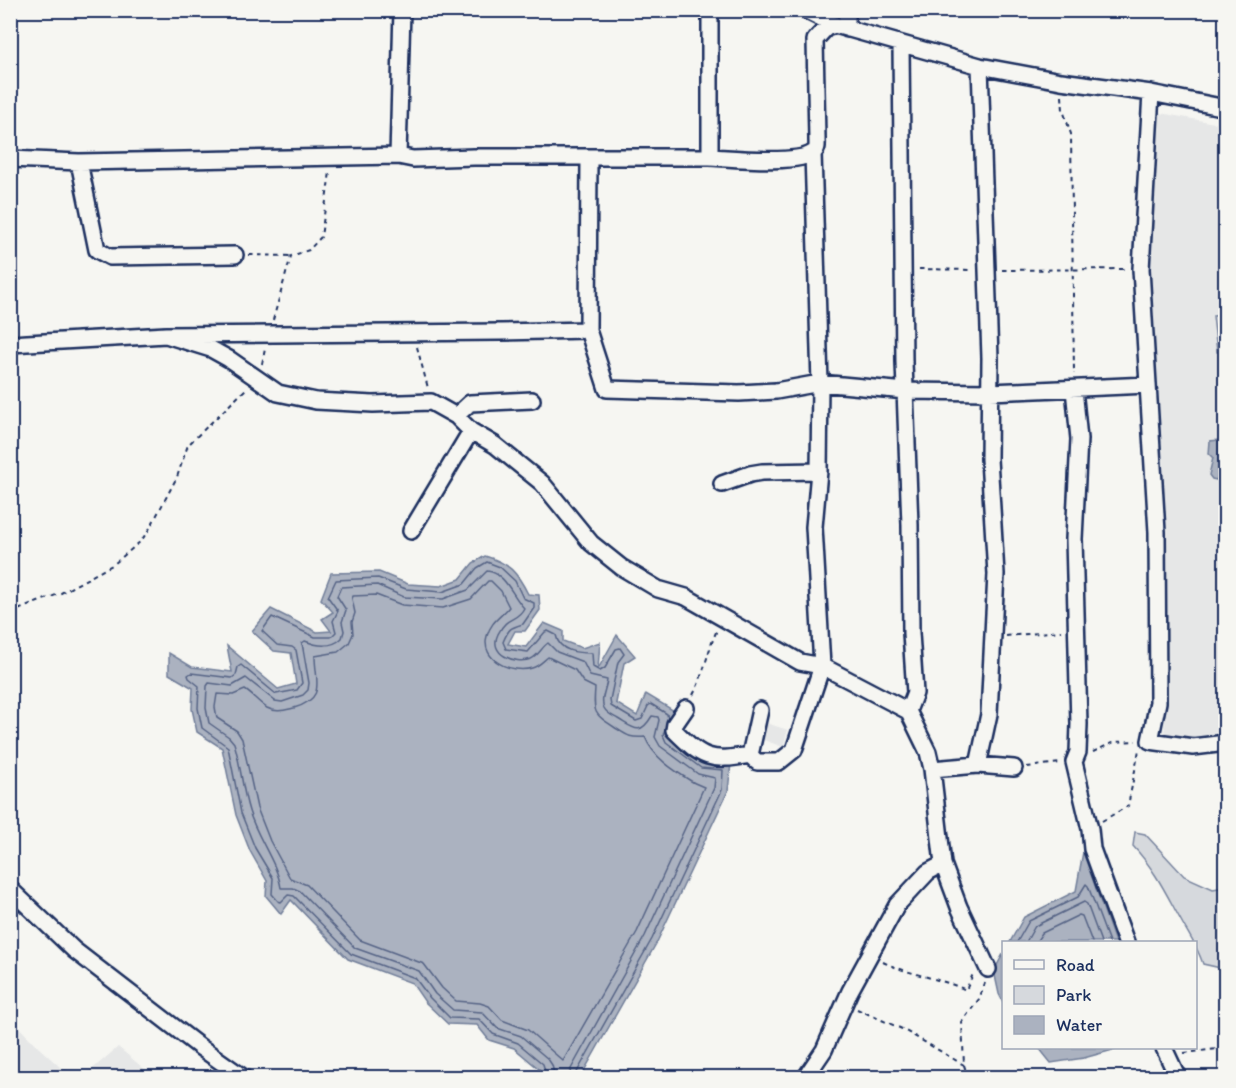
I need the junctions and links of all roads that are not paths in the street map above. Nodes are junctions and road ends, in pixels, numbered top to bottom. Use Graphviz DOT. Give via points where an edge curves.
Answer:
graph roads {
  1 [pos="402,10"];
  2 [pos="710,10"];
  3 [pos="805,10"];
  4 [pos="848,10"];
  5 [pos="841,27"];
  6 [pos="901,45"];
  7 [pos="980,66"];
  8 [pos="1151,93"];
  9 [pos="1226,108"];
  10 [pos="813,153"];
  11 [pos="398,156"];
  12 [pos="710,157"];
  13 [pos="589,158"];
  14 [pos="10,159"];
  15 [pos="79,162"];
  16 [pos="235,255"];
  17 [pos="588,330"];
  18 [pos="166,335"];
  19 [pos="10,344"];
  20 [pos="820,383"];
  21 [pos="1148,385"];
  22 [pos="1074,389"];
  23 [pos="906,391"];
  24 [pos="990,392"];
  25 [pos="532,399"];
  26 [pos="456,416"];
  27 [pos="471,431"];
  28 [pos="819,471"];
  29 [pos="722,484"];
  30 [pos="411,531"];
  31 [pos="822,666"];
  32 [pos="686,708"];
  33 [pos="760,710"];
  34 [pos="909,711"];
  35 [pos="1226,743"];
  36 [pos="750,754"];
  37 [pos="978,765"];
  38 [pos="1014,768"];
  39 [pos="932,769"];
  40 [pos="943,864"];
  41 [pos="10,889"];
  42 [pos="1126,941"];
  43 [pos="988,969"];
  44 [pos="1166,1051"];
  45 [pos="244,1077"];
  46 [pos="805,1077"];
  47 [pos="1178,1077"];
  1 -- 11 [label="street"];
  2 -- 12 [label="street"];
  3 -- 5 [label="street"];
  4 -- 5 [label="street"];
  5 -- 6 [label="street"];
  5 -- 10 [label="street" via="826,28 815,40 817,147"];
  6 -- 7 [label="street"];
  6 -- 23 [label="street"];
  7 -- 8 [label="street"];
  7 -- 24 [label="street"];
  8 -- 9 [label="street"];
  8 -- 21 [label="street" via="1141,269"];
  10 -- 12 [label="street" via="787,160"];
  10 -- 20 [label="street"];
  11 -- 13 [label="street"];
  11 -- 15 [label="street"];
  12 -- 13 [label="street"];
  13 -- 17 [label="street"];
  14 -- 15 [label="street"];
  15 -- 16 [label="street" via="97,250 110,256"];
  17 -- 18 [label="street"];
  17 -- 20 [label="street" via="607,389 739,393"];
  18 -- 19 [label="street"];
  18 -- 26 [label="street" via="211,349 278,393 316,401 431,402"];
  20 -- 23 [label="street"];
  20 -- 28 [label="street"];
  21 -- 22 [label="street"];
  21 -- 35 [label="street" via="1158,531 1158,702 1150,741 1194,747"];
  22 -- 24 [label="street"];
  22 -- 42 [label="street" via="1079,438 1074,539 1079,724 1074,762 1092,849"];
  23 -- 24 [label="street"];
  23 -- 34 [label="street" via="910,633 915,693"];
  24 -- 37 [label="street" via="995,608 989,714"];
  25 -- 26 [label="street" via="470,403"];
  26 -- 27 [label="street"];
  27 -- 30 [label="street"];
  27 -- 31 [label="street" via="542,483 591,543 621,567 658,589 686,597 800,662"];
  28 -- 29 [label="street" via="762,472"];
  28 -- 31 [label="street" via="814,527"];
  31 -- 34 [label="street"];
  31 -- 36 [label="street" via="794,750 779,762 757,762"];
  32 -- 36 [label="street" via="674,730 695,751 723,760"];
  33 -- 36 [label="street"];
  34 -- 39 [label="street"];
  37 -- 38 [label="street"];
  37 -- 39 [label="street"];
  39 -- 40 [label="street"];
  40 -- 43 [label="street"];
  40 -- 46 [label="street" via="928,872 897,905 824,1050"];
  41 -- 45 [label="street" via="75,950"];
  44 -- 47 [label="street"];
}
